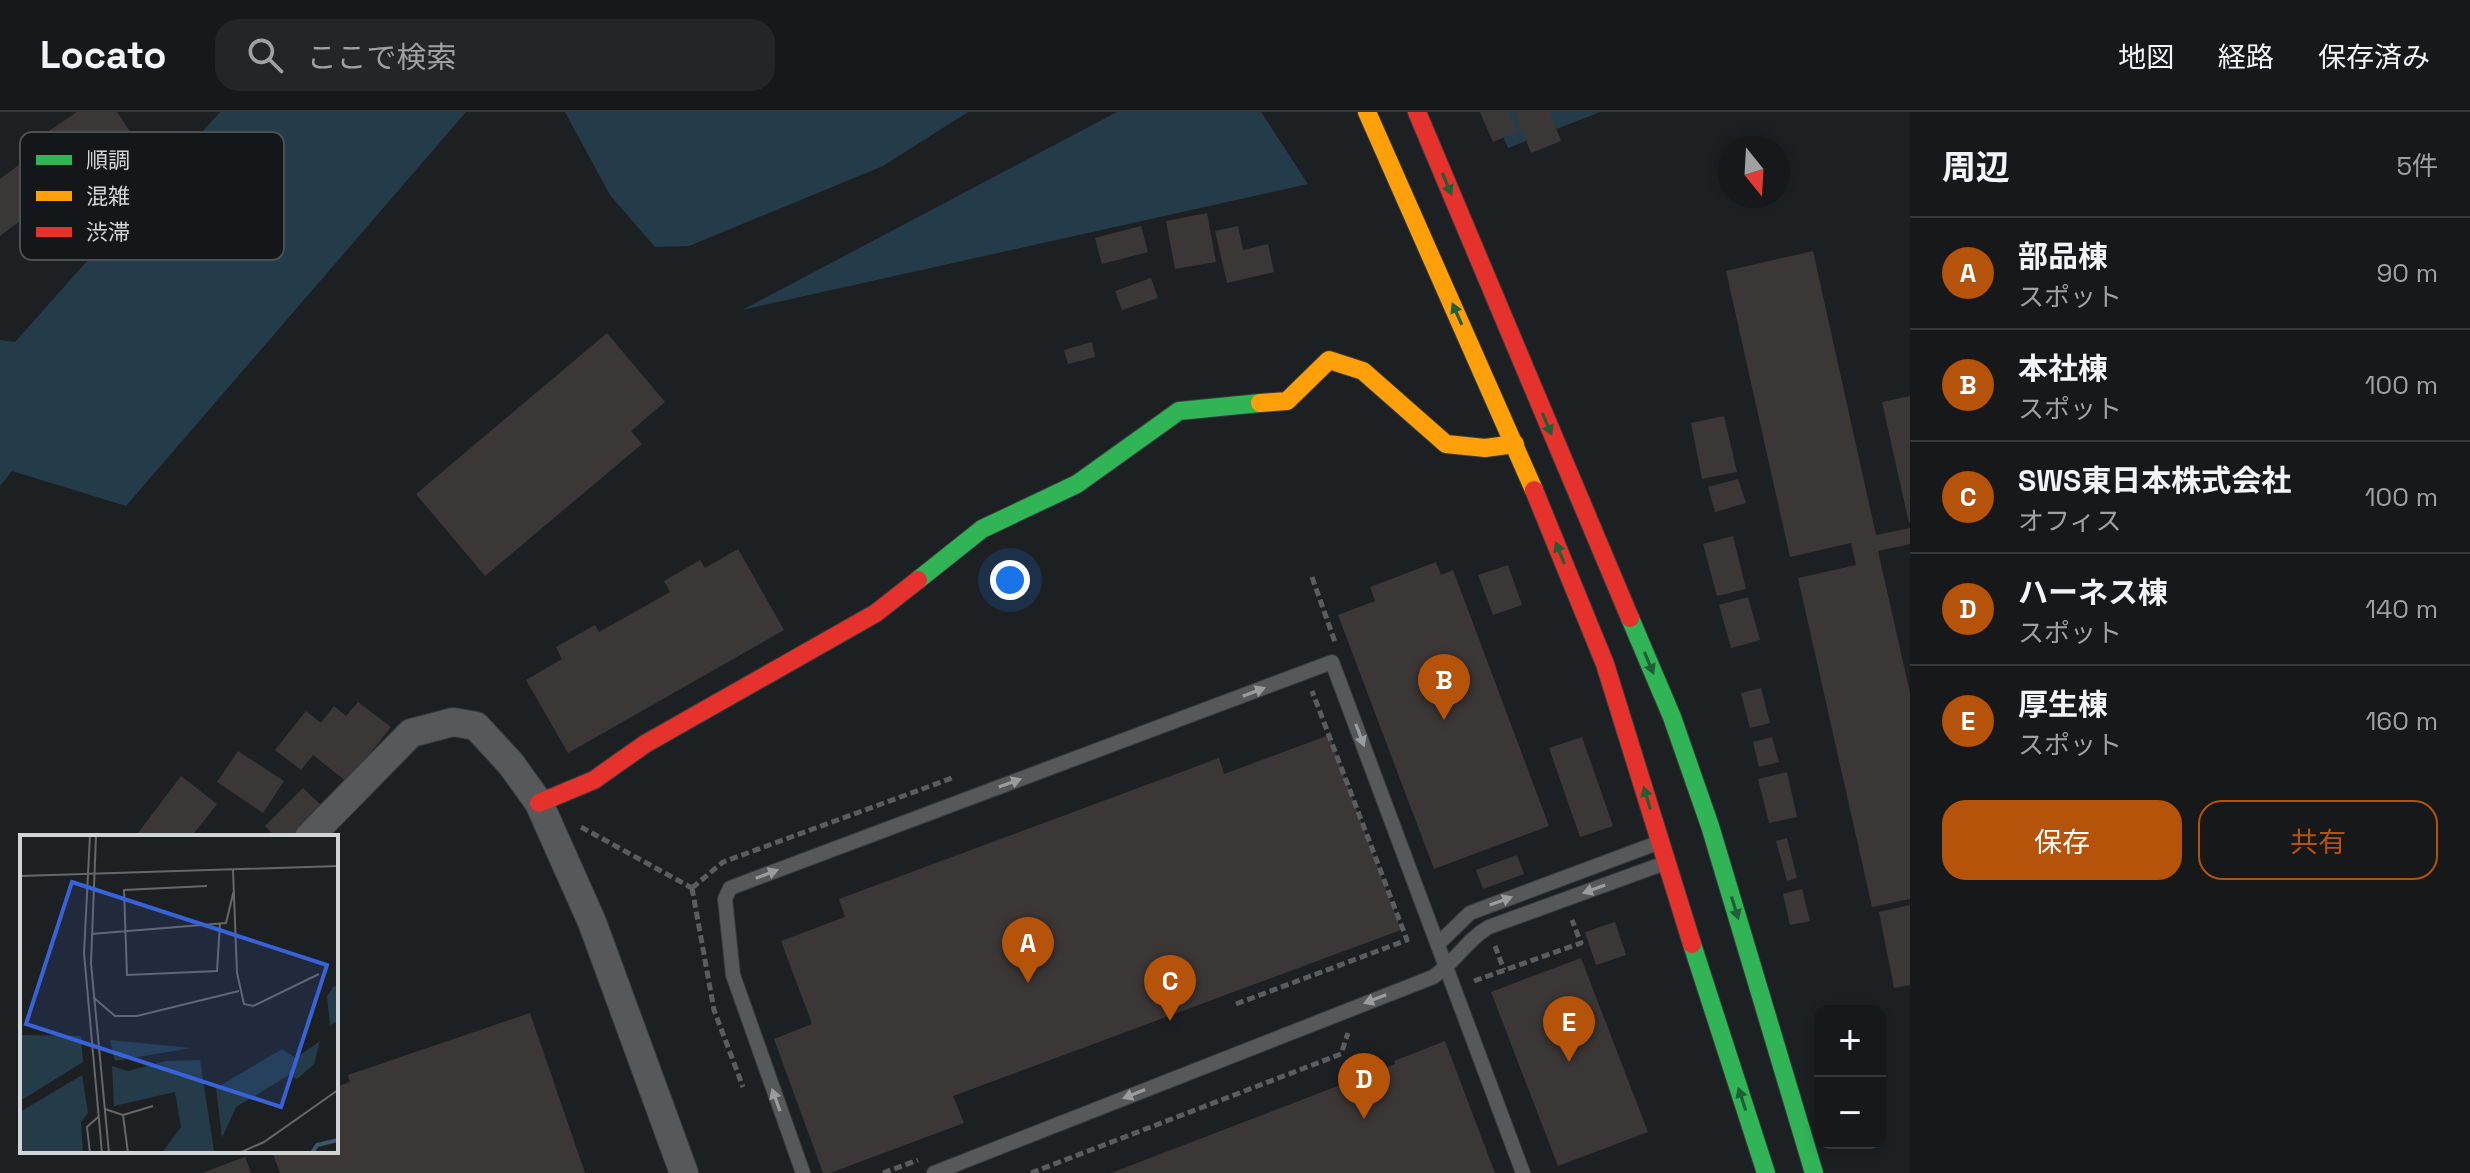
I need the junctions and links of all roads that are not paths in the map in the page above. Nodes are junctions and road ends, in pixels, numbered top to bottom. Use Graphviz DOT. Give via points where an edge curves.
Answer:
graph roads {
  1 [pos="1367,112"];
  2 [pos="1417,112"];
  3 [pos="1515,444"];
  4 [pos="539,803"];
  5 [pos="311,835"];
  6 [pos="1661,842"];
  7 [pos="1667,862"];
  8 [pos="1438,944"];
  9 [pos="1447,968"];
  10 [pos="684,1173"];
  11 [pos="803,1173"];
  12 [pos="934,1173"];
  13 [pos="1523,1173"];
  14 [pos="1766,1173"];
  15 [pos="1814,1173"];
  3 -- 1 [label="street, one-way"];
  2 -- 15 [label="street, one-way" via="1672,717"];
  3 -- 4 [label="street" via="1446,444 1363,371 1329,360 1287,401 1179,411 1077,484 982,529 876,613 645,744 594,780"];
  6 -- 3 [label="street, one-way" via="1605,664"];
  4 -- 5 [label="street" via="476,726 453,722 411,733"];
  4 -- 10 [label="street" via="592,922"];
  6 -- 7 [label="street"];
  8 -- 6 [label="lane, one-way" via="1470,913"];
  7 -- 9 [label="lane, one-way" via="1489,927 1476,934"];
  14 -- 7 [label="street, one-way"];
  8 -- 9 [label="lane"];
  11 -- 8 [label="lane, one-way" via="733,975 725,899 730,888 1332,662"];
  9 -- 12 [label="lane, one-way"];
  9 -- 13 [label="lane"];
}
